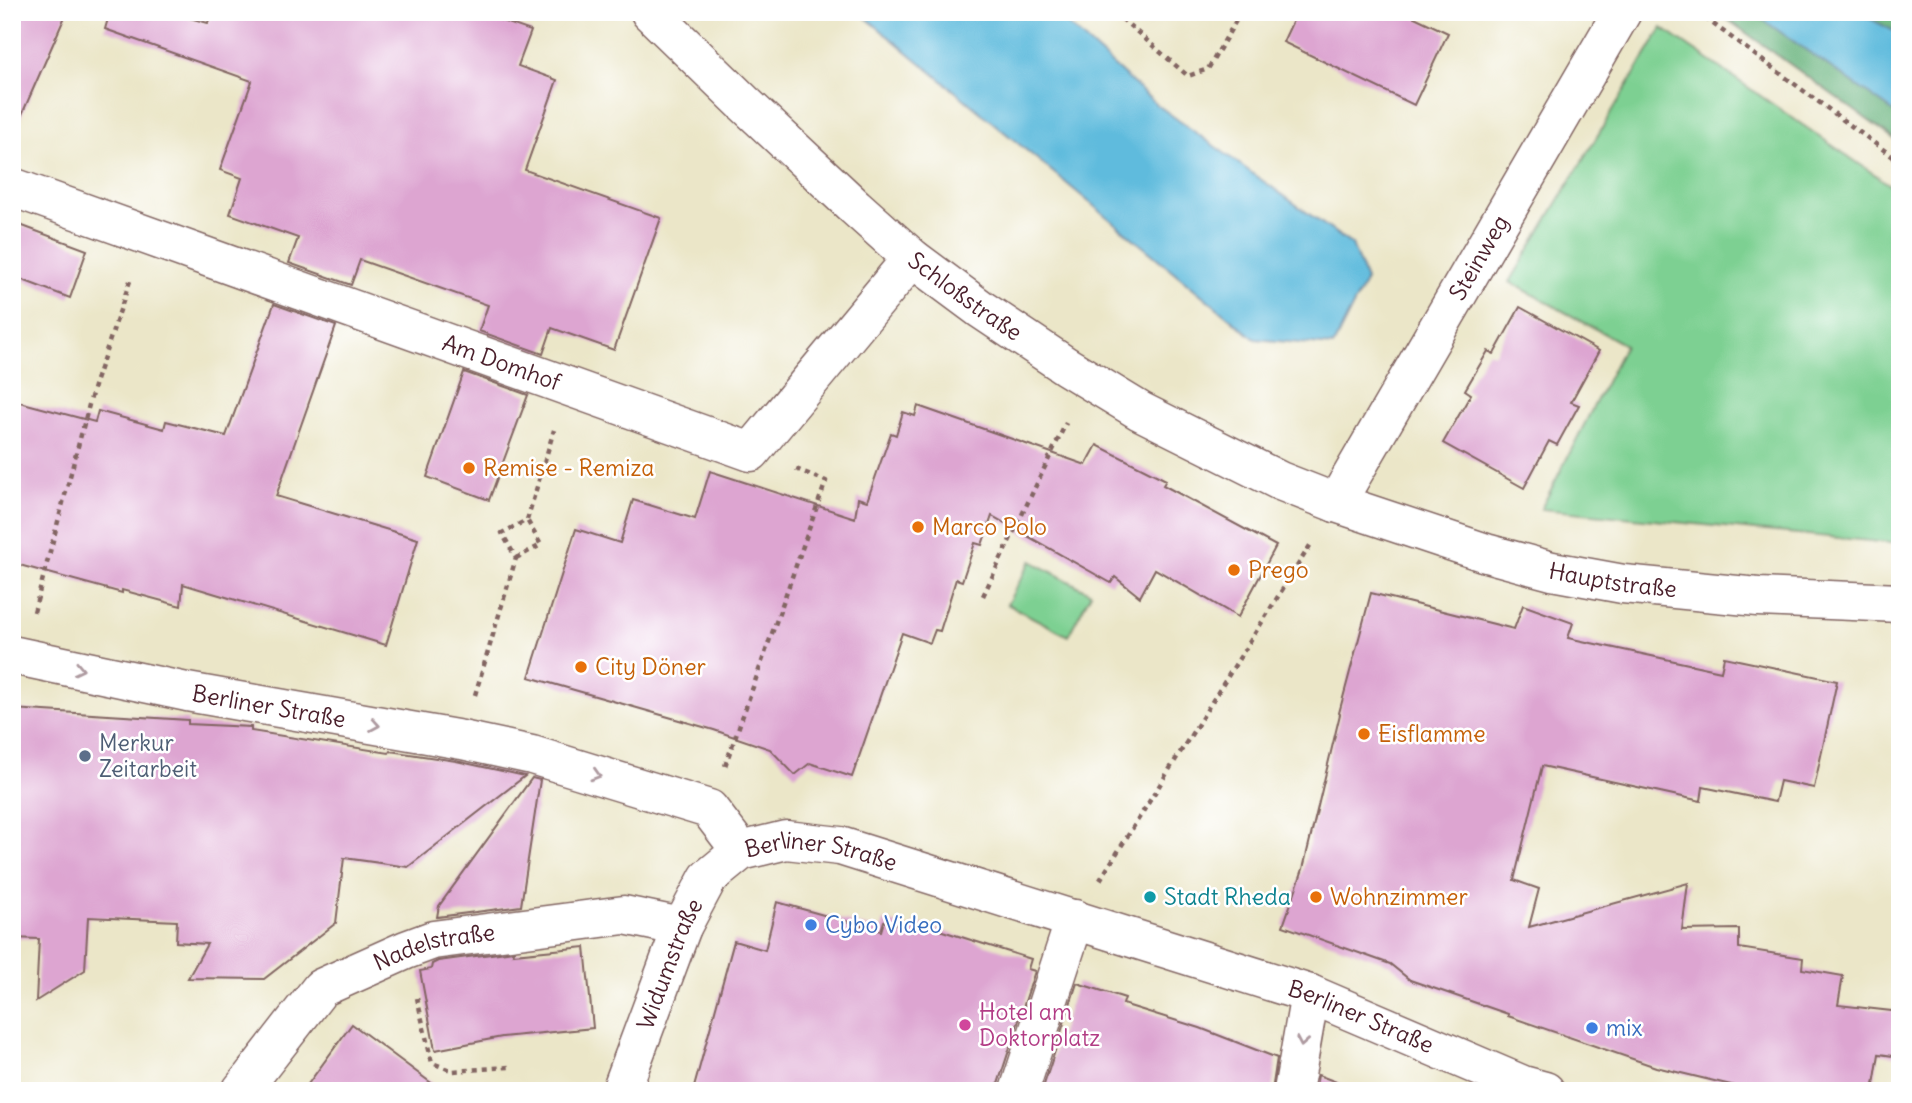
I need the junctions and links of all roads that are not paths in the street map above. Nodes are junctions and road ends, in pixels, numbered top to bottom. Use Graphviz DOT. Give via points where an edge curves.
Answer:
graph roads {
  1 [pos="650,12"];
  2 [pos="1622,12"];
  3 [pos="12,187"];
  4 [pos="912,258"];
  5 [pos="1336,503"];
  6 [pos="1900,603"];
  7 [pos="18,656"];
  8 [pos="741,852"];
  9 [pos="1075,919"];
  10 [pos="682,927"];
  11 [pos="1310,994"];
  12 [pos="241,1091"];
  13 [pos="621,1091"];
  14 [pos="1019,1091"];
  15 [pos="1293,1091"];
  16 [pos="1545,1091"];
  1 -- 4 [label="street, Schloßstraße"];
  2 -- 5 [label="street, Steinweg"];
  3 -- 4 [label="street, Am Domhof" via="751,452"];
  4 -- 5 [label="street, Schloßstraße" via="982,310 1140,411 1280,481"];
  5 -- 6 [label="street, Hauptstraße" via="1486,553 1623,584 1758,597"];
  7 -- 8 [label="street, Berliner Straße, one-way" via="532,755 709,810"];
  8 -- 9 [label="street, Berliner Straße" via="786,840 840,846"];
  8 -- 10 [label="street, Widumstraße" via="708,878"];
  9 -- 11 [label="street, Berliner Straße"];
  9 -- 14 [label="street"];
  10 -- 12 [label="street, Nadelstraße" via="624,915 433,940 406,950 321,988"];
  10 -- 13 [label="street, Widumstraße"];
  11 -- 15 [label="street, one-way"];
  11 -- 16 [label="street, Berliner Straße"];
}
